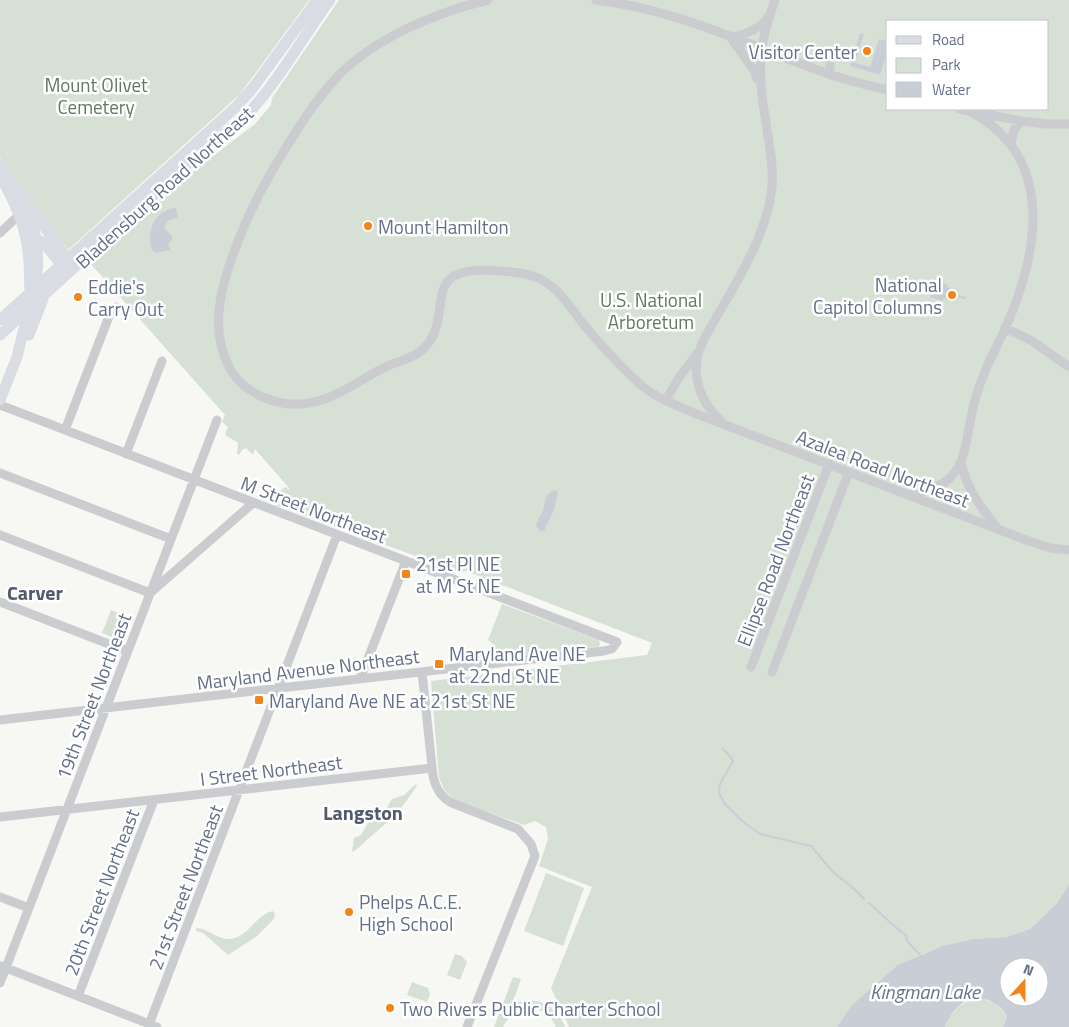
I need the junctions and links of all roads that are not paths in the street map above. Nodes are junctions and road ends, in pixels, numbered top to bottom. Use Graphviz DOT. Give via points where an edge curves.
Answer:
graph roads {
  1 [pos="317,0"];
  2 [pos="330,0"];
  3 [pos="488,0"];
  4 [pos="596,0"];
  5 [pos="775,0"];
  6 [pos="770,14"];
  7 [pos="731,38"];
  8 [pos="761,49"];
  9 [pos="830,59"];
  10 [pos="830,75"];
  11 [pos="761,89"];
  12 [pos="886,89"];
  13 [pos="963,110"];
  14 [pos="971,112"];
  15 [pos="1021,121"];
  16 [pos="1069,124"];
  17 [pos="1011,144"];
  18 [pos="0,165"];
  19 [pos="0,175"];
  20 [pos="148,194"];
  21 [pos="25,200"];
  22 [pos="19,216"];
  23 [pos="0,233"];
  24 [pos="25,234"];
  25 [pos="37,238"];
  26 [pos="68,266"];
  27 [pos="36,292"];
  28 [pos="116,307"];
  29 [pos="28,309"];
  30 [pos="0,320"];
  31 [pos="1006,328"];
  32 [pos="0,335"];
  33 [pos="19,351"];
  34 [pos="699,351"];
  35 [pos="162,361"];
  36 [pos="1069,367"];
  37 [pos="0,400"];
  38 [pos="666,400"];
  39 [pos="0,405"];
  40 [pos="217,420"];
  41 [pos="728,426"];
  42 [pos="65,430"];
  43 [pos="126,454"];
  44 [pos="809,457"];
  45 [pos="829,464"];
  46 [pos="961,464"];
  47 [pos="849,472"];
  48 [pos="0,473"];
  49 [pos="194,480"];
  50 [pos="869,480"];
  51 [pos="820,487"];
  52 [pos="840,495"];
  53 [pos="910,496"];
  54 [pos="253,503"];
  55 [pos="1000,530"];
  56 [pos="0,535"];
  57 [pos="337,535"];
  58 [pos="171,539"];
  59 [pos="1069,550"];
  60 [pos="406,561"];
  61 [pos="150,593"];
  62 [pos="0,602"];
  63 [pos="616,642"];
  64 [pos="127,651"];
  65 [pos="752,667"];
  66 [pos="422,672"];
  67 [pos="772,672"];
  68 [pos="360,679"];
  69 [pos="278,689"];
  70 [pos="105,708"];
  71 [pos="0,720"];
  72 [pos="432,768"];
  73 [pos="239,790"];
  74 [pos="154,800"];
  75 [pos="67,810"];
  76 [pos="0,817"];
  77 [pos="0,897"];
  78 [pos="29,908"];
  79 [pos="3,967"];
  80 [pos="0,983"];
  81 [pos="78,996"];
  82 [pos="152,1026"];
  83 [pos="467,1027"];
  1 -- 20 [label="main road, Bladensburg Road Northeast" via="245,98"];
  2 -- 20 [label="main road, Bladensburg Road Northeast" via="254,107"];
  3 -- 38 [label="street, Azalea Road Northeast" via="400,32 373,48 339,75 310,112 263,186 235,247 218,315 220,342 227,363 241,384 263,397 296,405 319,401 349,389 424,349 439,322 443,290 451,278 468,272 511,271 539,278 550,285 636,380"];
  4 -- 7 [label="street" via="662,13"];
  5 -- 6 [label="street"];
  6 -- 7 [label="street" via="757,28"];
  6 -- 8 [label="street"];
  7 -- 8 [label="street"];
  7 -- 11 [label="street" via="754,70"];
  8 -- 10 [label="street"];
  8 -- 11 [label="street"];
  9 -- 10 [label="street"];
  10 -- 12 [label="street"];
  11 -- 34 [label="street" via="772,154 769,206 756,244"];
  13 -- 14 [label="street"];
  14 -- 15 [label="street"];
  14 -- 17 [label="street" via="991,124"];
  15 -- 16 [label="street"];
  15 -- 17 [label="street" via="1014,130"];
  17 -- 31 [label="street" via="1027,176 1033,221 1025,275"];
  18 -- 21 [label="main road"];
  19 -- 22 [label="main road"];
  20 -- 26 [label="main road, Bladensburg Road Northeast"];
  21 -- 25 [label="main road"];
  21 -- 26 [label="main road"];
  22 -- 23 [label="street"];
  22 -- 24 [label="main road"];
  24 -- 25 [label="main road"];
  24 -- 27 [label="main road"];
  25 -- 26 [label="main road"];
  25 -- 27 [label="main road"];
  26 -- 27 [label="main road, Bladensburg Road Northeast"];
  27 -- 29 [label="main road"];
  27 -- 30 [label="main road, Bladensburg Road Northeast"];
  27 -- 33 [label="main road" via="27,339"];
  28 -- 42 [label="street" via="108,319"];
  29 -- 32 [label="main road"];
  29 -- 33 [label="main road"];
  31 -- 36 [label="street" via="1032,341"];
  31 -- 46 [label="street" via="979,388"];
  33 -- 37 [label="main road"];
  34 -- 38 [label="street"];
  34 -- 41 [label="street, Azalea Road Northeast" via="698,387 712,412"];
  35 -- 43 [label="street"];
  38 -- 41 [label="street, Azalea Road Northeast"];
  39 -- 42 [label="street, M Street Northeast"];
  40 -- 49 [label="street, 19th Street Northeast"];
  41 -- 44 [label="street, Azalea Road Northeast"];
  42 -- 43 [label="street, M Street Northeast"];
  43 -- 49 [label="street, M Street Northeast"];
  44 -- 45 [label="street, Azalea Road Northeast"];
  44 -- 51 [label="street" via="819,469"];
  45 -- 47 [label="street, Azalea Road Northeast"];
  45 -- 51 [label="street, Ellipse Road Northeast"];
  46 -- 53 [label="street" via="944,483"];
  46 -- 55 [label="street" via="970,492"];
  47 -- 50 [label="street, Azalea Road Northeast"];
  47 -- 52 [label="street"];
  48 -- 58 [label="street"];
  49 -- 54 [label="street, M Street Northeast"];
  49 -- 58 [label="street, 19th Street Northeast"];
  50 -- 52 [label="street" via="853,483"];
  50 -- 53 [label="street, Azalea Road Northeast"];
  51 -- 65 [label="street, Ellipse Road Northeast"];
  52 -- 67 [label="street"];
  53 -- 55 [label="street, Azalea Road Northeast"];
  54 -- 57 [label="street, M Street Northeast"];
  54 -- 61 [label="street"];
  55 -- 59 [label="street, Azalea Road Northeast" via="1050,548"];
  56 -- 61 [label="street"];
  57 -- 60 [label="street, M Street Northeast"];
  57 -- 69 [label="street, 21st Street Northeast"];
  58 -- 61 [label="street, 19th Street Northeast"];
  60 -- 63 [label="street, M Street Northeast"];
  60 -- 68 [label="street"];
  61 -- 64 [label="street, 19th Street Northeast"];
  62 -- 64 [label="street"];
  63 -- 66 [label="street, Maryland Avenue Northeast" via="612,649 604,651"];
  64 -- 70 [label="street, 19th Street Northeast"];
  66 -- 68 [label="street, Maryland Avenue Northeast"];
  66 -- 72 [label="street"];
  68 -- 69 [label="street, Maryland Avenue Northeast"];
  69 -- 70 [label="street, Maryland Avenue Northeast"];
  69 -- 73 [label="street, 21st Street Northeast"];
  70 -- 71 [label="street, Maryland Avenue Northeast"];
  70 -- 75 [label="street, 19th Street Northeast"];
  72 -- 73 [label="street, I Street Northeast"];
  72 -- 83 [label="street" via="436,787 447,800 518,829 531,844 535,856"];
  73 -- 74 [label="street, I Street Northeast"];
  73 -- 82 [label="street, 21st Street Northeast"];
  74 -- 75 [label="street, I Street Northeast"];
  74 -- 81 [label="street, 20th Street Northeast"];
  75 -- 76 [label="street, I Street Northeast"];
  75 -- 78 [label="street, 19th Street Northeast"];
  77 -- 78 [label="street"];
  78 -- 79 [label="street, 19th Street Northeast"];
  79 -- 80 [label="street, 19th Street Northeast"];
  79 -- 81 [label="street"];
  81 -- 82 [label="street"];
}
